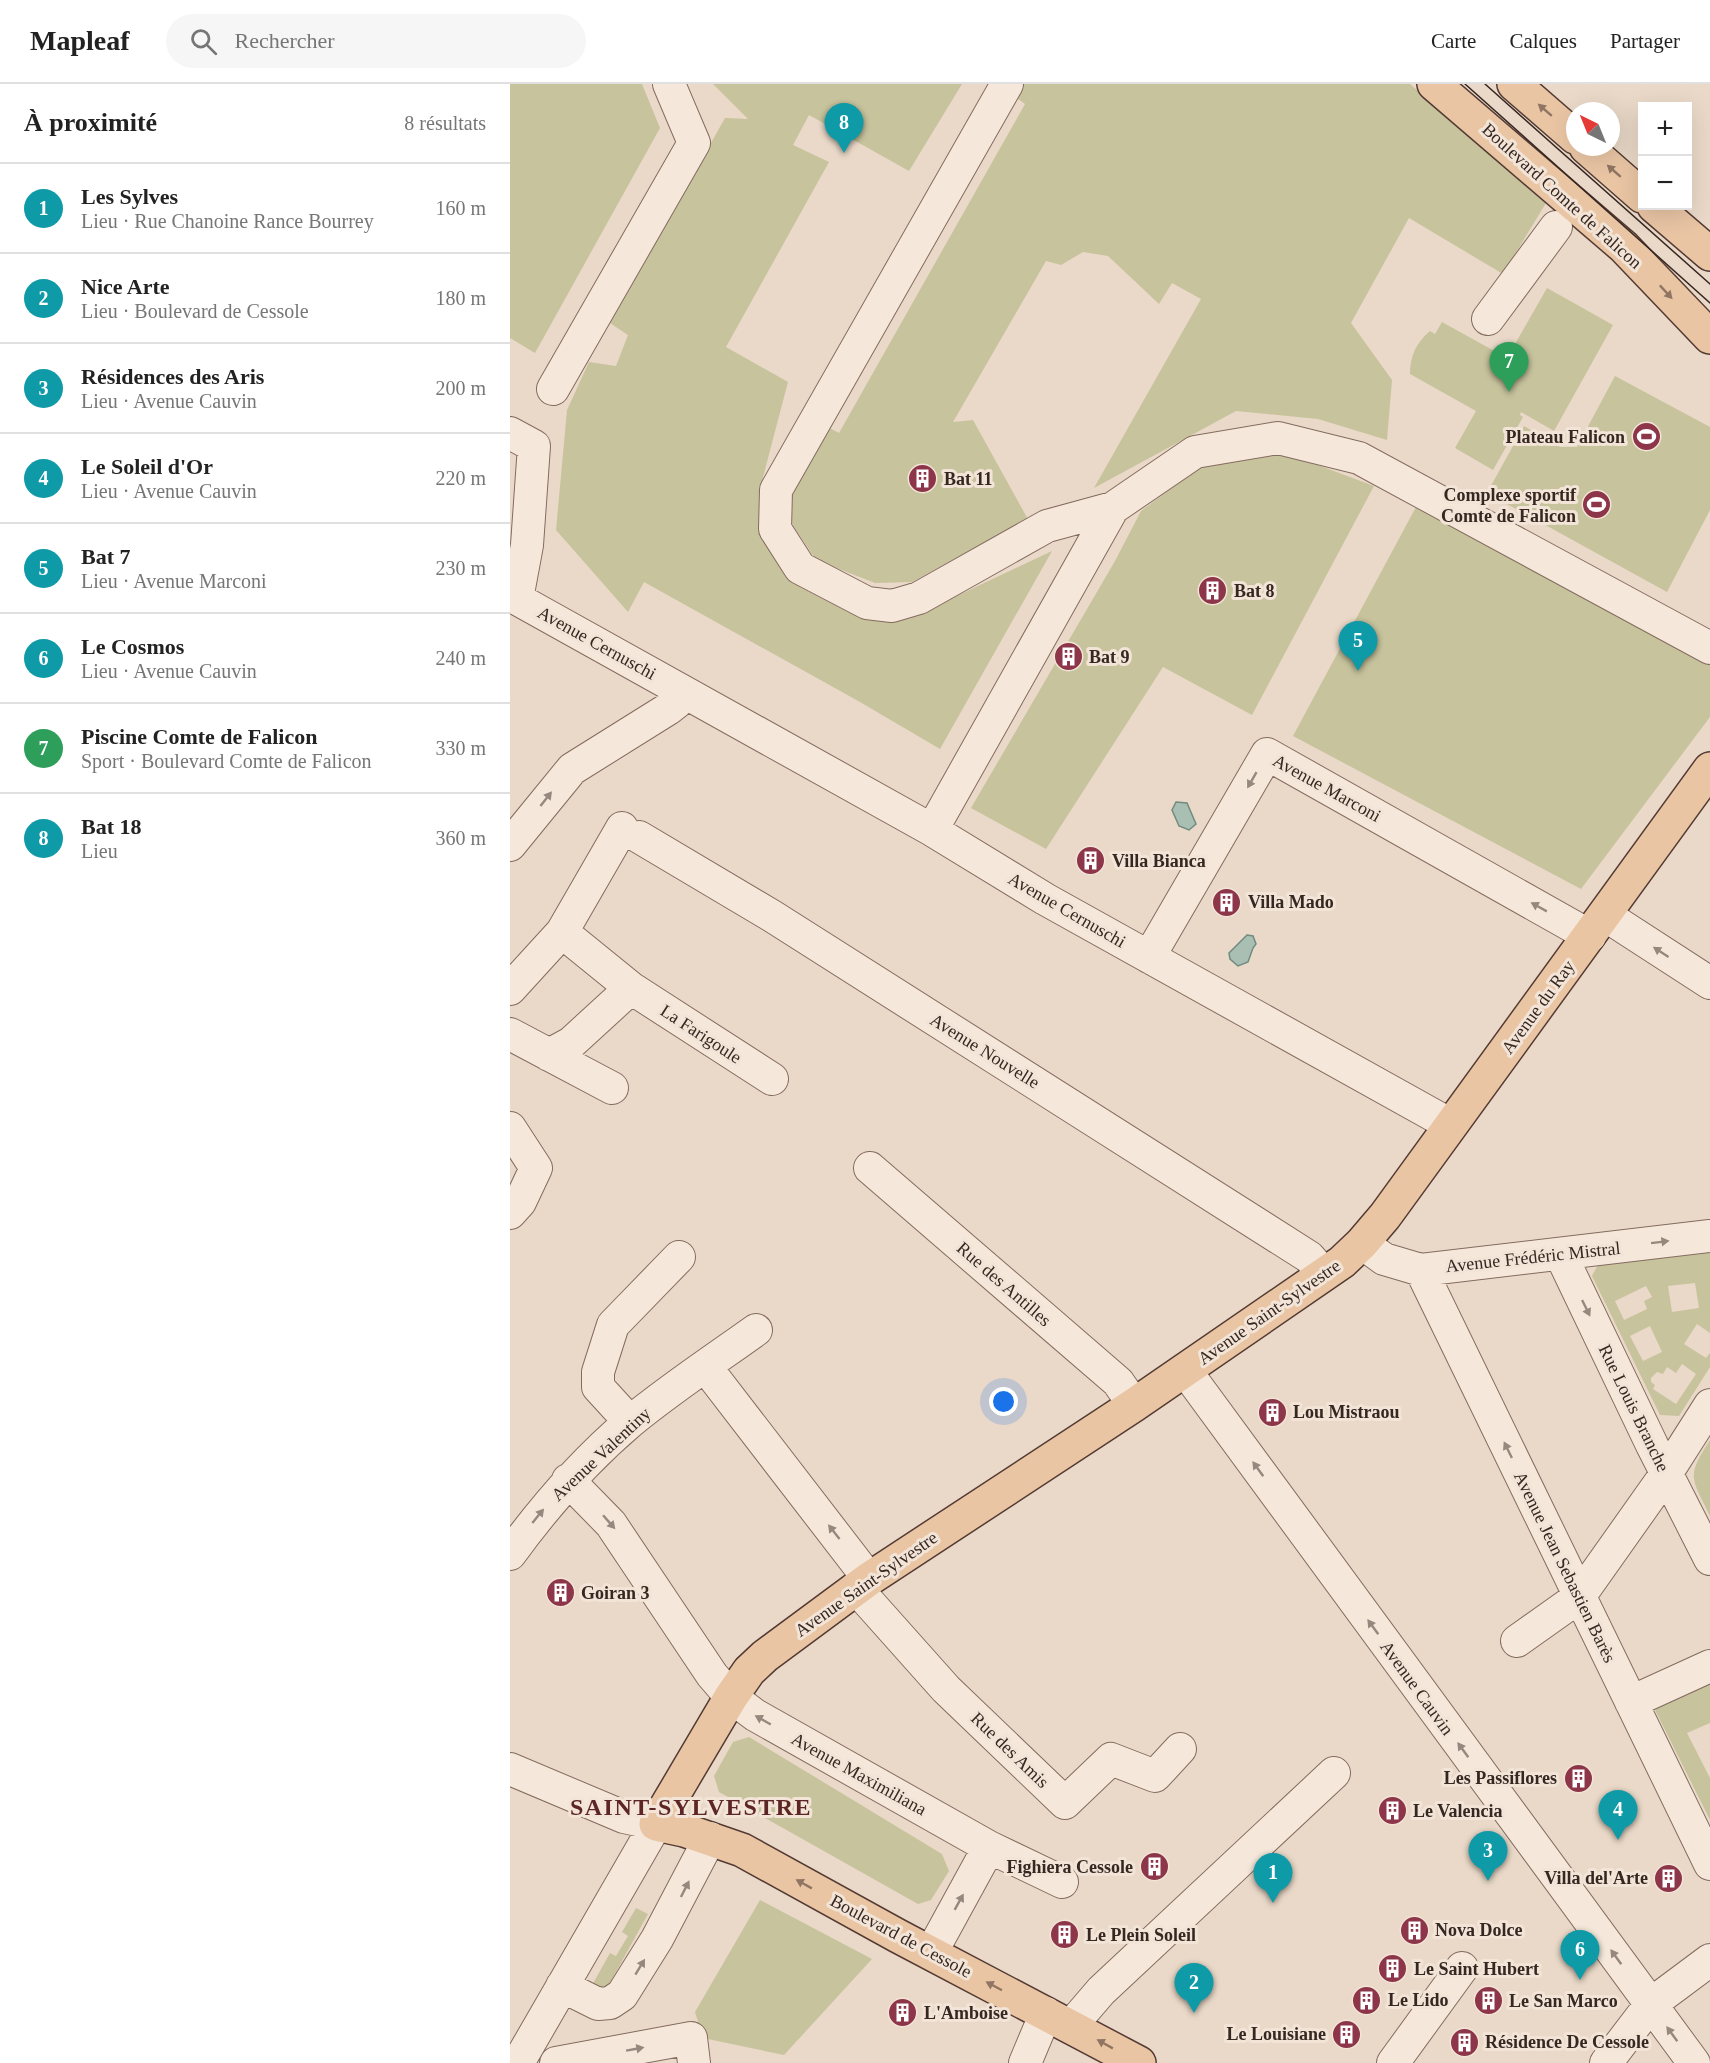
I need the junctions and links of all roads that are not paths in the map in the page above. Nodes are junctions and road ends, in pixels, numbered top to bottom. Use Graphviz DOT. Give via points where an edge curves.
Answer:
graph roads {
  1 [pos="669,84"];
  2 [pos="1007,84"];
  3 [pos="1434,84"];
  4 [pos="1514,84"];
  5 [pos="1566,129"];
  6 [pos="1597,156"];
  7 [pos="1638,192"];
  8 [pos="1659,210"];
  9 [pos="1556,227"];
  10 [pos="1710,254"];
  11 [pos="1488,319"];
  12 [pos="1710,337"];
  13 [pos="553,389"];
  14 [pos="510,433"];
  15 [pos="1113,508"];
  16 [pos="514,597"];
  17 [pos="1710,648"];
  18 [pos="684,692"];
  19 [pos="1710,769"];
  20 [pos="932,830"];
  21 [pos="510,845"];
  22 [pos="1597,925"];
  23 [pos="562,932"];
  24 [pos="1149,957"];
  25 [pos="1710,983"];
  26 [pos="631,988"];
  27 [pos="510,989"];
  28 [pos="510,1034"];
  29 [pos="549,1055"];
  30 [pos="772,1079"];
  31 [pos="612,1088"];
  32 [pos="1451,1125"];
  33 [pos="510,1128"];
  34 [pos="870,1168"];
  35 [pos="510,1213"];
  36 [pos="1710,1236"];
  37 [pos="1362,1243"];
  38 [pos="1561,1255"];
  39 [pos="679,1257"];
  40 [pos="1420,1270"];
  41 [pos="1324,1274"];
  42 [pos="756,1330"];
  43 [pos="705,1366"];
  44 [pos="1185,1370"];
  45 [pos="1134,1405"];
  46 [pos="1710,1405"];
  47 [pos="630,1422"];
  48 [pos="1666,1474"];
  49 [pos="568,1480"];
  50 [pos="510,1554"];
  51 [pos="1710,1559"];
  52 [pos="863,1584"];
  53 [pos="1579,1597"];
  54 [pos="1516,1641"];
  55 [pos="1710,1666"];
  56 [pos="731,1697"];
  57 [pos="1631,1702"];
  58 [pos="1180,1749"];
  59 [pos="510,1769"];
  60 [pos="1334,1773"];
  61 [pos="656,1824"];
  62 [pos="710,1838"];
  63 [pos="989,1847"];
  64 [pos="1710,1864"];
  65 [pos="1062,1882"];
  66 [pos="931,1953"];
  67 [pos="1710,1960"];
  68 [pos="1462,1968"];
  69 [pos="562,1986"];
  70 [pos="1651,2004"];
  71 [pos="1058,2019"];
  72 [pos="693,2051"];
  73 [pos="531,2059"];
  74 [pos="556,2063"];
  75 [pos="1025,2063"];
  76 [pos="1139,2063"];
  77 [pos="1394,2063"];
  78 [pos="1606,2063"];
  79 [pos="1694,2063"];
  1 -- 13 [label="street" via="694,143"];
  2 -- 15 [label="street" via="776,490 775,529 800,568 867,603 892,606 919,598 1047,526"];
  3 -- 12 [label="main road, Boulevard Comte de Falicon, one-way" via="1624,247"];
  5 -- 4 [label="main road, one-way"];
  7 -- 6 [label="main road, one-way"];
  8 -- 10 [label="main road"];
  9 -- 11 [label="street"];
  14 -- 16 [label="street" via="534,446 527,545"];
  15 -- 17 [label="street" via="1195,452 1278,438 1359,458"];
  15 -- 20 [label="street"];
  16 -- 18 [label="street, Avenue Cernuschi"];
  18 -- 20 [label="street, Avenue Cernuschi"];
  21 -- 18 [label="street, one-way" via="572,769 668,709"];
  19 -- 22 [label="main road, Avenue du Ray"];
  20 -- 24 [label="street, Avenue Cernuschi"];
  22 -- 24 [label="street, Avenue Marconi, one-way" via="1267,754"];
  25 -- 22 [label="street, one-way"];
  22 -- 32 [label="main road, Avenue du Ray"];
  23 -- 26 [label="street, La Farigoule"];
  23 -- 27 [label="street"];
  23 -- 41 [label="street, Avenue Nouvelle" via="631,833 772,916 1309,1257"];
  24 -- 32 [label="street, Avenue Cernuschi"];
  26 -- 29 [label="street" via="571,1043"];
  26 -- 30 [label="street, La Farigoule"];
  28 -- 29 [label="street"];
  29 -- 31 [label="street"];
  32 -- 37 [label="main road, Avenue du Ray"];
  33 -- 35 [label="street" via="536,1168 520,1202"];
  34 -- 45 [label="street, Rue des Antilles" via="1118,1382"];
  38 -- 36 [label="street, Avenue Frédéric Mistral, one-way"];
  37 -- 40 [label="street, Avenue Frédéric Mistral" via="1384,1259"];
  37 -- 41 [label="main road, Avenue Saint-Sylvestre"];
  38 -- 40 [label="street, Avenue Frédéric Mistral"];
  38 -- 48 [label="street, Rue Louis Branche, one-way"];
  39 -- 47 [label="street" via="613,1325 598,1372 598,1387"];
  53 -- 40 [label="street, Avenue Jean Sebastien Barès, one-way"];
  41 -- 44 [label="main road, Avenue Saint-Sylvestre"];
  42 -- 43 [label="street, Avenue Valentiny"];
  43 -- 47 [label="street, Avenue Valentiny"];
  52 -- 43 [label="street, one-way"];
  44 -- 45 [label="main road, Avenue Saint-Sylvestre"];
  70 -- 44 [label="street, Avenue Cauvin, one-way"];
  45 -- 52 [label="main road, Avenue Saint-Sylvestre"];
  46 -- 48 [label="street"];
  47 -- 49 [label="street, Avenue Valentiny"];
  48 -- 51 [label="street, Rue Louis Branche"];
  48 -- 53 [label="street"];
  50 -- 49 [label="street, Avenue Valentiny, one-way"];
  49 -- 56 [label="street, Avenue Maximiliana, one-way" via="611,1524 712,1675"];
  52 -- 56 [label="main road, Avenue Saint-Sylvestre" via="765,1656"];
  52 -- 58 [label="street, Rue des Amis" via="946,1689 1065,1803 1111,1760 1155,1776"];
  53 -- 54 [label="street"];
  53 -- 57 [label="street, Avenue Jean Sebastien Barès"];
  55 -- 57 [label="street"];
  56 -- 61 [label="main road, Avenue Saint-Sylvestre"];
  63 -- 56 [label="street, Avenue Maximiliana, one-way" via="754,1715"];
  57 -- 64 [label="street, Avenue Jean Sebastien Barès"];
  59 -- 61 [label="street" via="624,1817"];
  60 -- 71 [label="street" via="1101,1991"];
  61 -- 62 [label="main road, Boulevard de Cessole"];
  61 -- 69 [label="street, Avenue Saint-Sylvestre"];
  66 -- 62 [label="main road, Boulevard de Cessole, one-way" via="742,1850"];
  69 -- 62 [label="street, one-way" via="598,2004 610,2003 622,1995 657,1939"];
  63 -- 65 [label="street, Avenue Maximiliana"];
  66 -- 63 [label="street, one-way"];
  71 -- 66 [label="main road, Boulevard de Cessole, one-way"];
  67 -- 70 [label="street"];
  68 -- 77 [label="street"];
  69 -- 73 [label="street, Avenue Saint-Sylvestre"];
  70 -- 78 [label="street"];
  79 -- 70 [label="street, Avenue Cauvin, one-way"];
  71 -- 75 [label="street"];
  76 -- 71 [label="main road, Boulevard de Cessole, one-way"];
  74 -- 72 [label="street, one-way"];
}
